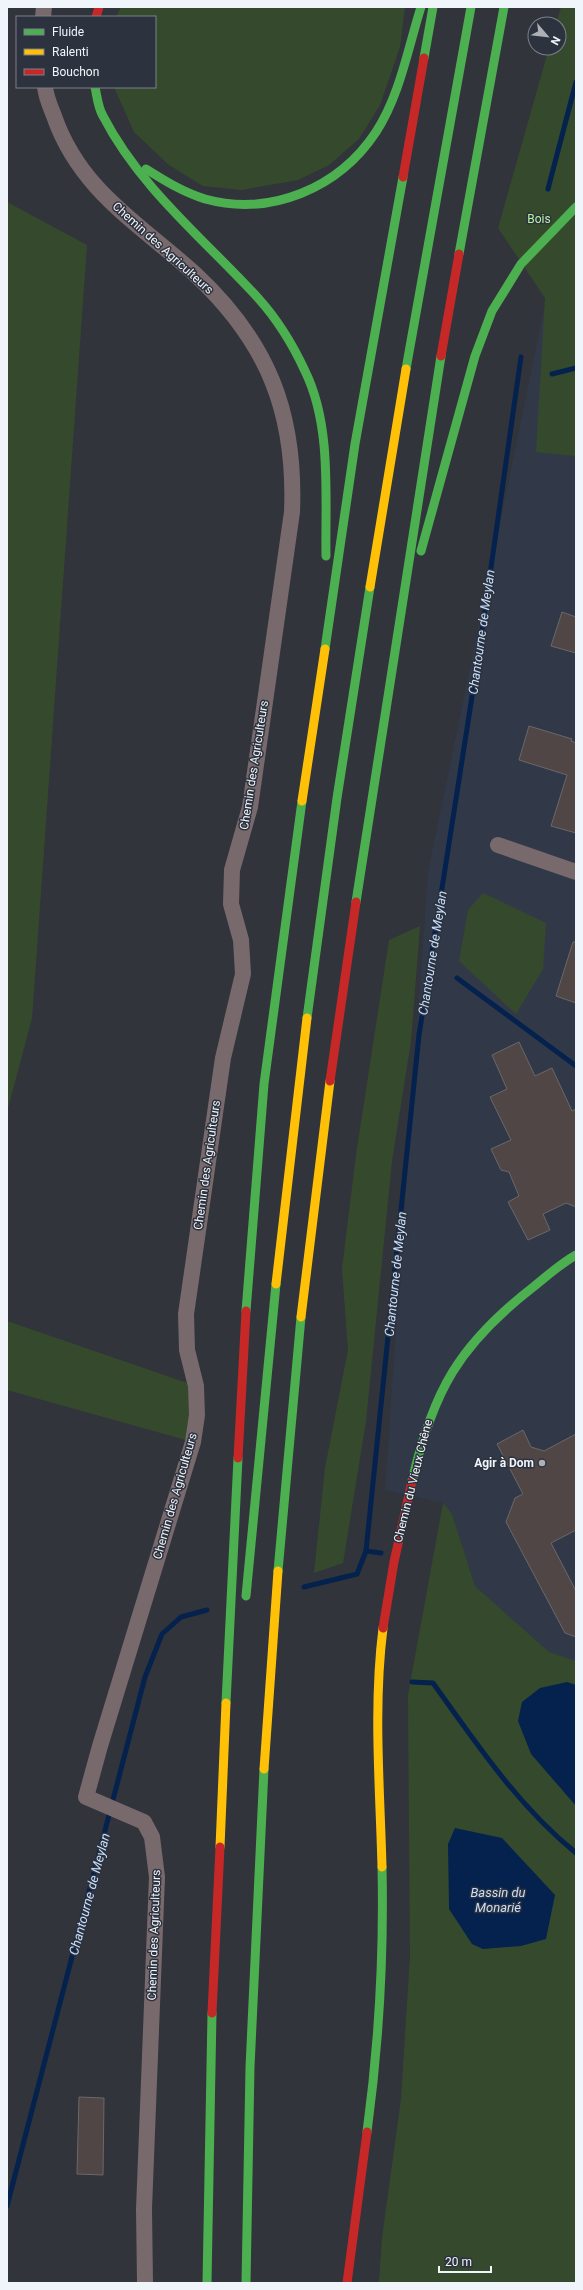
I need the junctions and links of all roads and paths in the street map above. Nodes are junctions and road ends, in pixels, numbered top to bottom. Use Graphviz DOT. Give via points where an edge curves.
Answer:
graph roads {
  1 [pos="421,7"];
  2 [pos="433,7"];
  3 [pos="471,7"];
  4 [pos="504,7"];
  5 [pos="45,88"];
  6 [pos="95,88"];
  7 [pos="126,153"];
  8 [pos="576,207"];
  9 [pos="326,627"];
  10 [pos="393,654"];
  11 [pos="498,846"];
  12 [pos="576,872"];
  13 [pos="576,1255"];
  14 [pos="566,1274"];
  15 [pos="545,1278"];
  16 [pos="245,1606"];
  17 [pos="234,1757"];
  18 [pos="210,2060"];
  19 [pos="144,2283"];
  20 [pos="207,2283"];
  21 [pos="246,2283"];
  22 [pos="347,2283"];
  1 -- 7 [label="main road" via="393,95 375,133 343,170 305,193 270,203 248,205 211,201 180,191 148,171"];
  2 -- 9 [label="main road" via="355,444"];
  3 -- 16 [label="main road" via="401,395 316,953 278,1260"];
  4 -- 10 [label="main road" via="437,376"];
  5 -- 19 [label="street, Chemin des Agriculteurs" via="59,132 87,178 128,220 209,288 231,312 263,361 283,407 294,478 292,512 250,807 232,870 231,904 241,940 243,974 223,1058 186,1314 187,1350 196,1386 197,1415 193,1442 86,1797 144,1822 152,1837 157,1877 144,2209"];
  6 -- 7 [label="main road" via="102,114"];
  7 -- 9 [label="main road" via="165,203 258,298 286,336 306,372 322,423 325,451"];
  8 -- 10 [label="main road" via="521,264 492,311 484,330 474,356"];
  9 -- 18 [label="main road" via="264,1084 251,1236 240,1407"];
  10 -- 21 [label="main road" via="327,1108 291,1416 264,1748 254,1933"];
  11 -- 12 [label="street"];
  13 -- 15 [label="main road, Chemin du Vieux Chêne" via="559,1264"];
  14 -- 15 [label="main road, Chemin du Vieux Chêne"];
  15 -- 22 [label="main road, Chemin du Vieux Chêne" via="510,1304 481,1331 453,1367 430,1413 418,1453 390,1578 381,1632 378,1679 377,1760 383,1904 382,1984 372,2097"];
  17 -- 18 [label="main road"];
  18 -- 20 [label="main road"];
}
